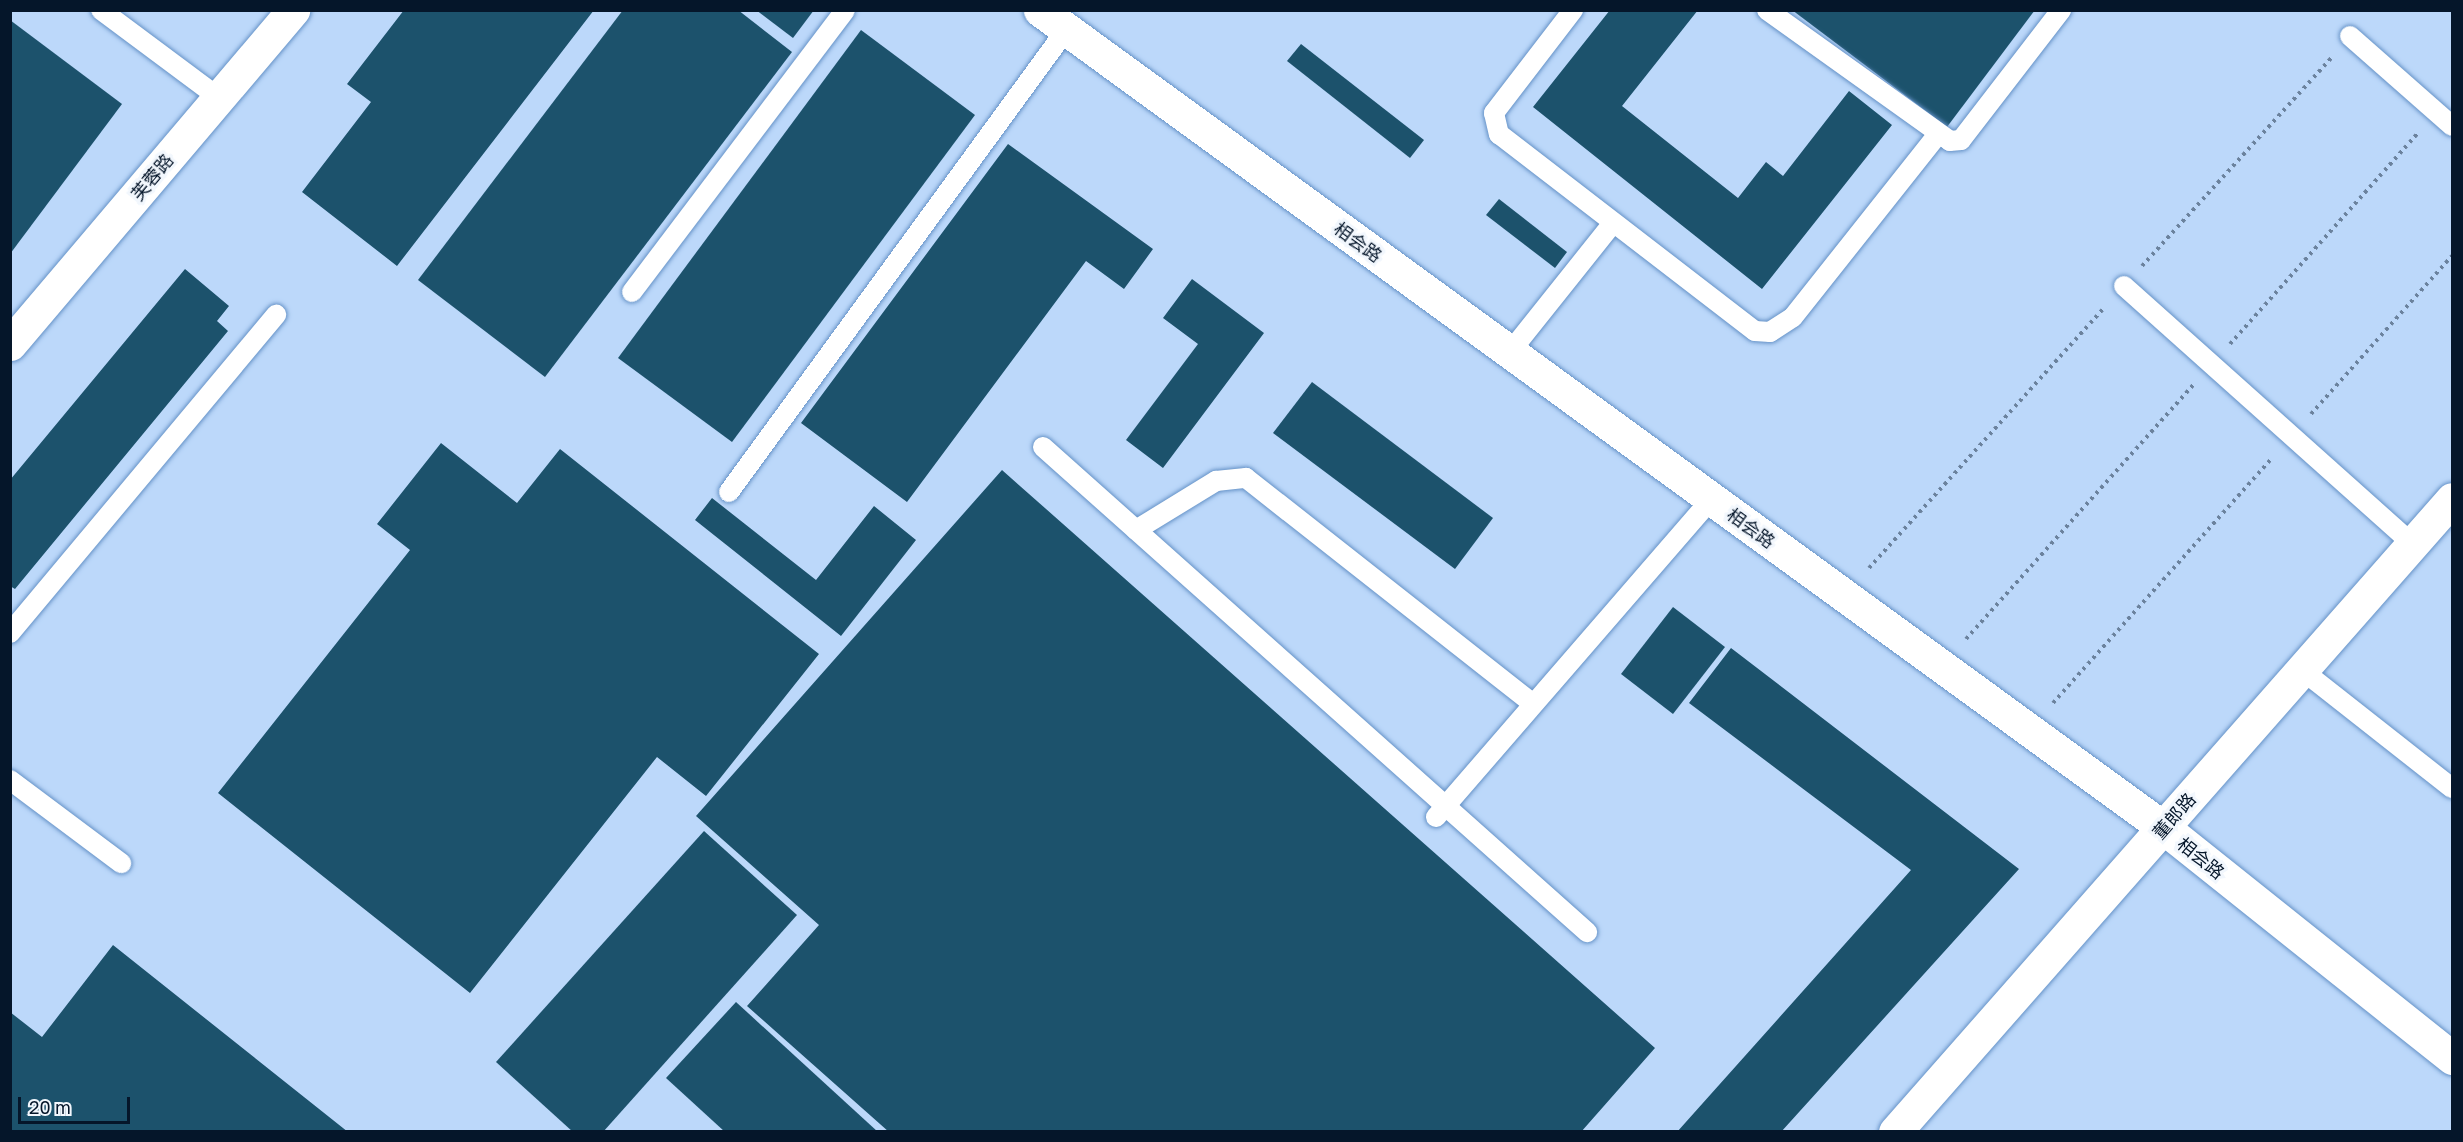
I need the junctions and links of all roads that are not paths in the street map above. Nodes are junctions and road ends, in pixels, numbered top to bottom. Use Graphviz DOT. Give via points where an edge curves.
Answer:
graph roads {
  1 [pos="100,10"];
  2 [pos="293,10"];
  3 [pos="845,10"];
  4 [pos="1040,10"];
  5 [pos="1573,10"];
  6 [pos="1767,10"];
  7 [pos="2061,10"];
  8 [pos="1066,30"];
  9 [pos="2350,36"];
  10 [pos="219,98"];
  11 [pos="2452,126"];
  12 [pos="1937,135"];
  13 [pos="1613,223"];
  14 [pos="2124,286"];
  15 [pos="632,292"];
  16 [pos="276,315"];
  17 [pos="10,344"];
  18 [pos="1510,352"];
  19 [pos="1043,447"];
  20 [pos="729,492"];
  21 [pos="1712,499"];
  22 [pos="2452,499"];
  23 [pos="1136,530"];
  24 [pos="2413,544"];
  25 [pos="10,633"];
  26 [pos="2302,670"];
  27 [pos="1533,704"];
  28 [pos="10,780"];
  29 [pos="2452,788"];
  30 [pos="1441,811"];
  31 [pos="2164,828"];
  32 [pos="121,863"];
  33 [pos="1587,932"];
  34 [pos="2452,1058"];
  35 [pos="1895,1131"];
  1 -- 10 [label="lane"];
  2 -- 10 [label="street, 芙蓉路"];
  3 -- 15 [label="lane"];
  4 -- 8 [label="street, 相会路"];
  5 -- 13 [label="lane" via="1494,113 1494,123 1508,142"];
  6 -- 12 [label="lane"];
  7 -- 12 [label="lane" via="1961,140 1950,141"];
  8 -- 18 [label="street, 相会路"];
  8 -- 20 [label="lane"];
  9 -- 11 [label="lane"];
  10 -- 17 [label="street, 芙蓉路"];
  12 -- 13 [label="lane" via="1793,317 1770,332 1746,327"];
  13 -- 18 [label="lane"];
  14 -- 24 [label="lane"];
  16 -- 25 [label="lane"];
  18 -- 21 [label="street, 相会路"];
  19 -- 23 [label="lane"];
  21 -- 27 [label="lane"];
  21 -- 31 [label="street, 相会路"];
  22 -- 24 [label="street, 董郎路"];
  23 -- 27 [label="lane" via="1216,481 1246,478"];
  23 -- 30 [label="lane"];
  24 -- 26 [label="street, 董郎路"];
  26 -- 29 [label="lane"];
  26 -- 31 [label="street, 董郎路"];
  27 -- 30 [label="lane"];
  28 -- 32 [label="lane"];
  30 -- 33 [label="lane"];
  31 -- 34 [label="street, 相会路"];
  31 -- 35 [label="street, 董郎路"];
}
